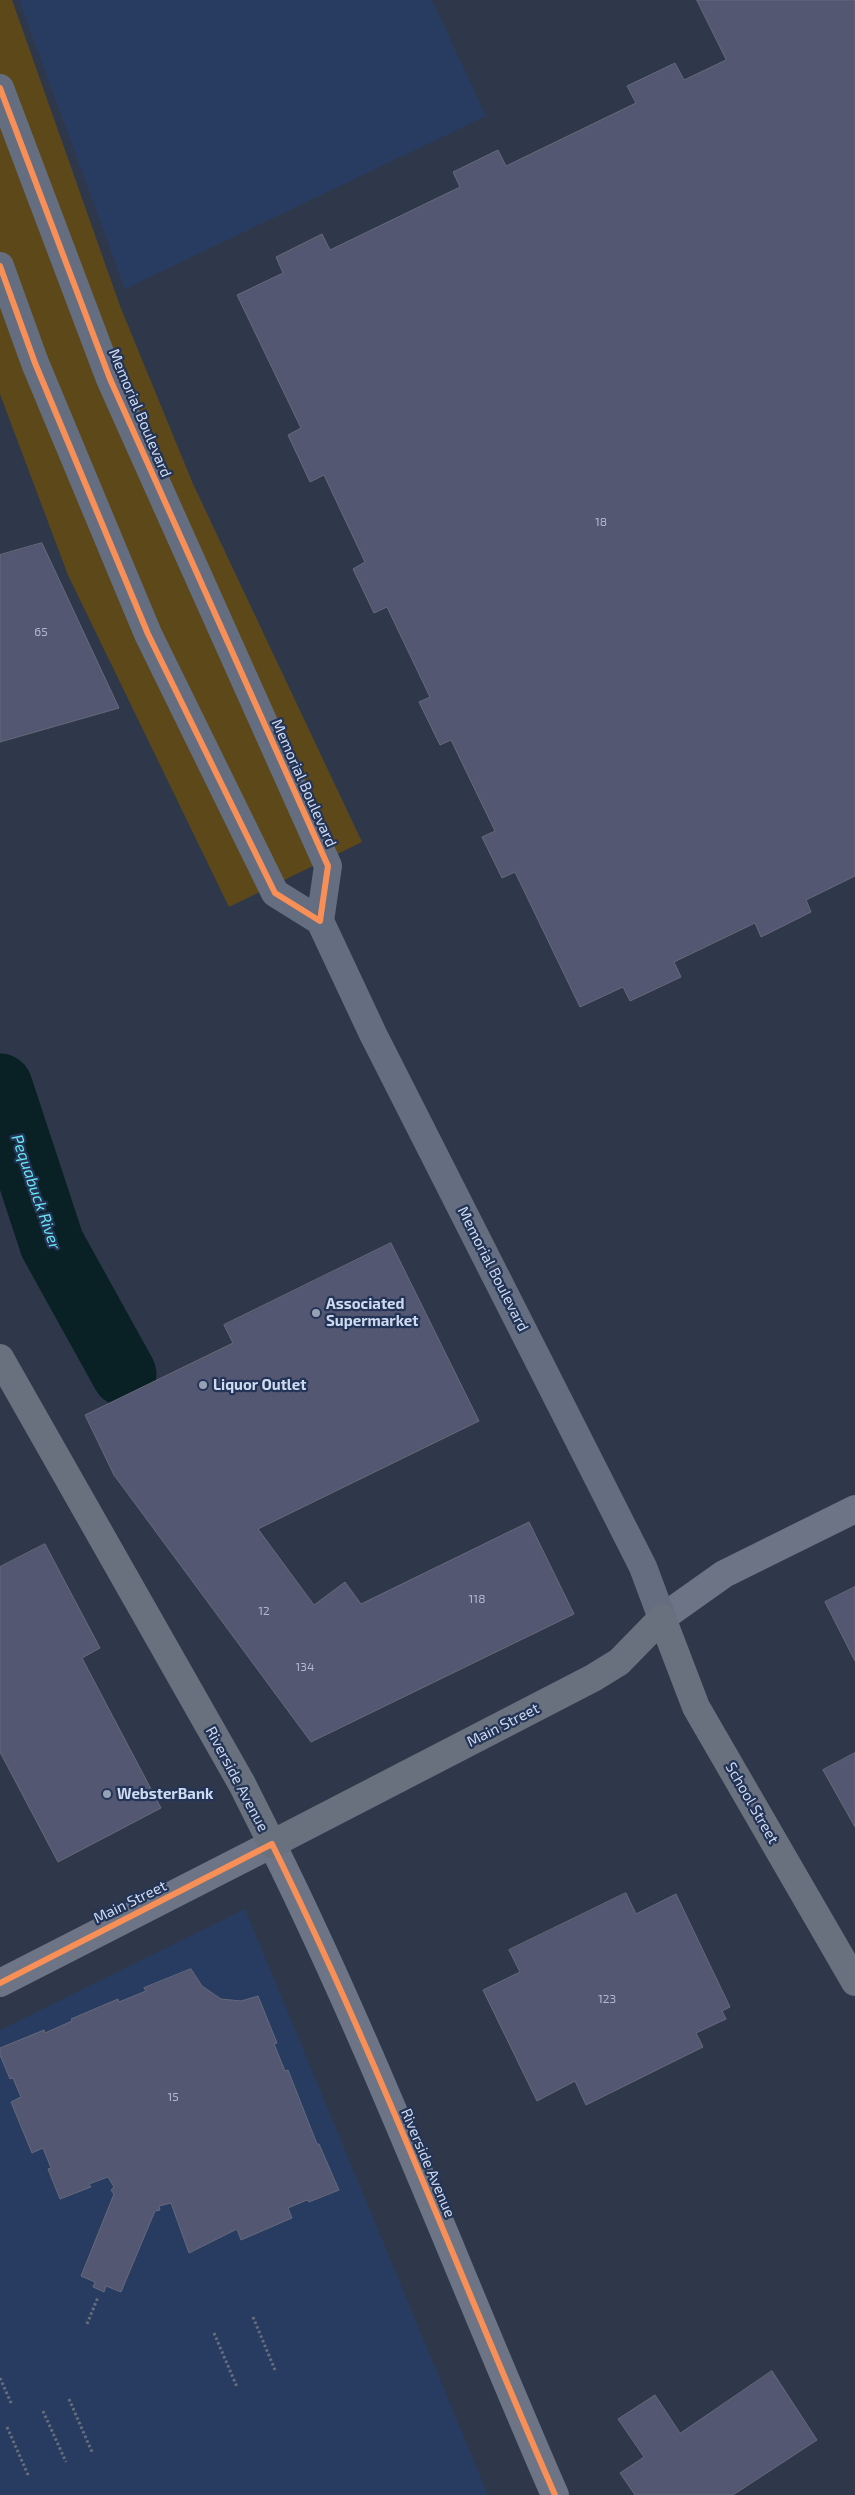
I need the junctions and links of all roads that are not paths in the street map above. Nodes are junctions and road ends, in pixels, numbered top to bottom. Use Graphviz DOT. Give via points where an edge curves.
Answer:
graph roads {
  1 [pos="0,88"];
  2 [pos="0,266"];
  3 [pos="320,921"];
  4 [pos="0,1358"];
  5 [pos="855,1509"];
  6 [pos="662,1618"];
  7 [pos="272,1844"];
  8 [pos="855,1982"];
  9 [pos="0,1983"];
  10 [pos="551,2494"];
  1 -- 3 [label="main road, Memorial Boulevard" via="110,379 328,866"];
  2 -- 3 [label="main road" via="34,363 148,634 275,893"];
  3 -- 6 [label="main road, Memorial Boulevard" via="373,1034 643,1567"];
  4 -- 7 [label="highway, Riverside Avenue" via="242,1784"];
  5 -- 6 [label="street, Main Street" via="724,1574"];
  6 -- 7 [label="highway, Main Street" via="618,1662 593,1678"];
  6 -- 8 [label="highway, School Street" via="696,1707"];
  7 -- 9 [label="street, Main Street"];
  7 -- 10 [label="street, Riverside Avenue" via="315,1933 436,2211"];
}
